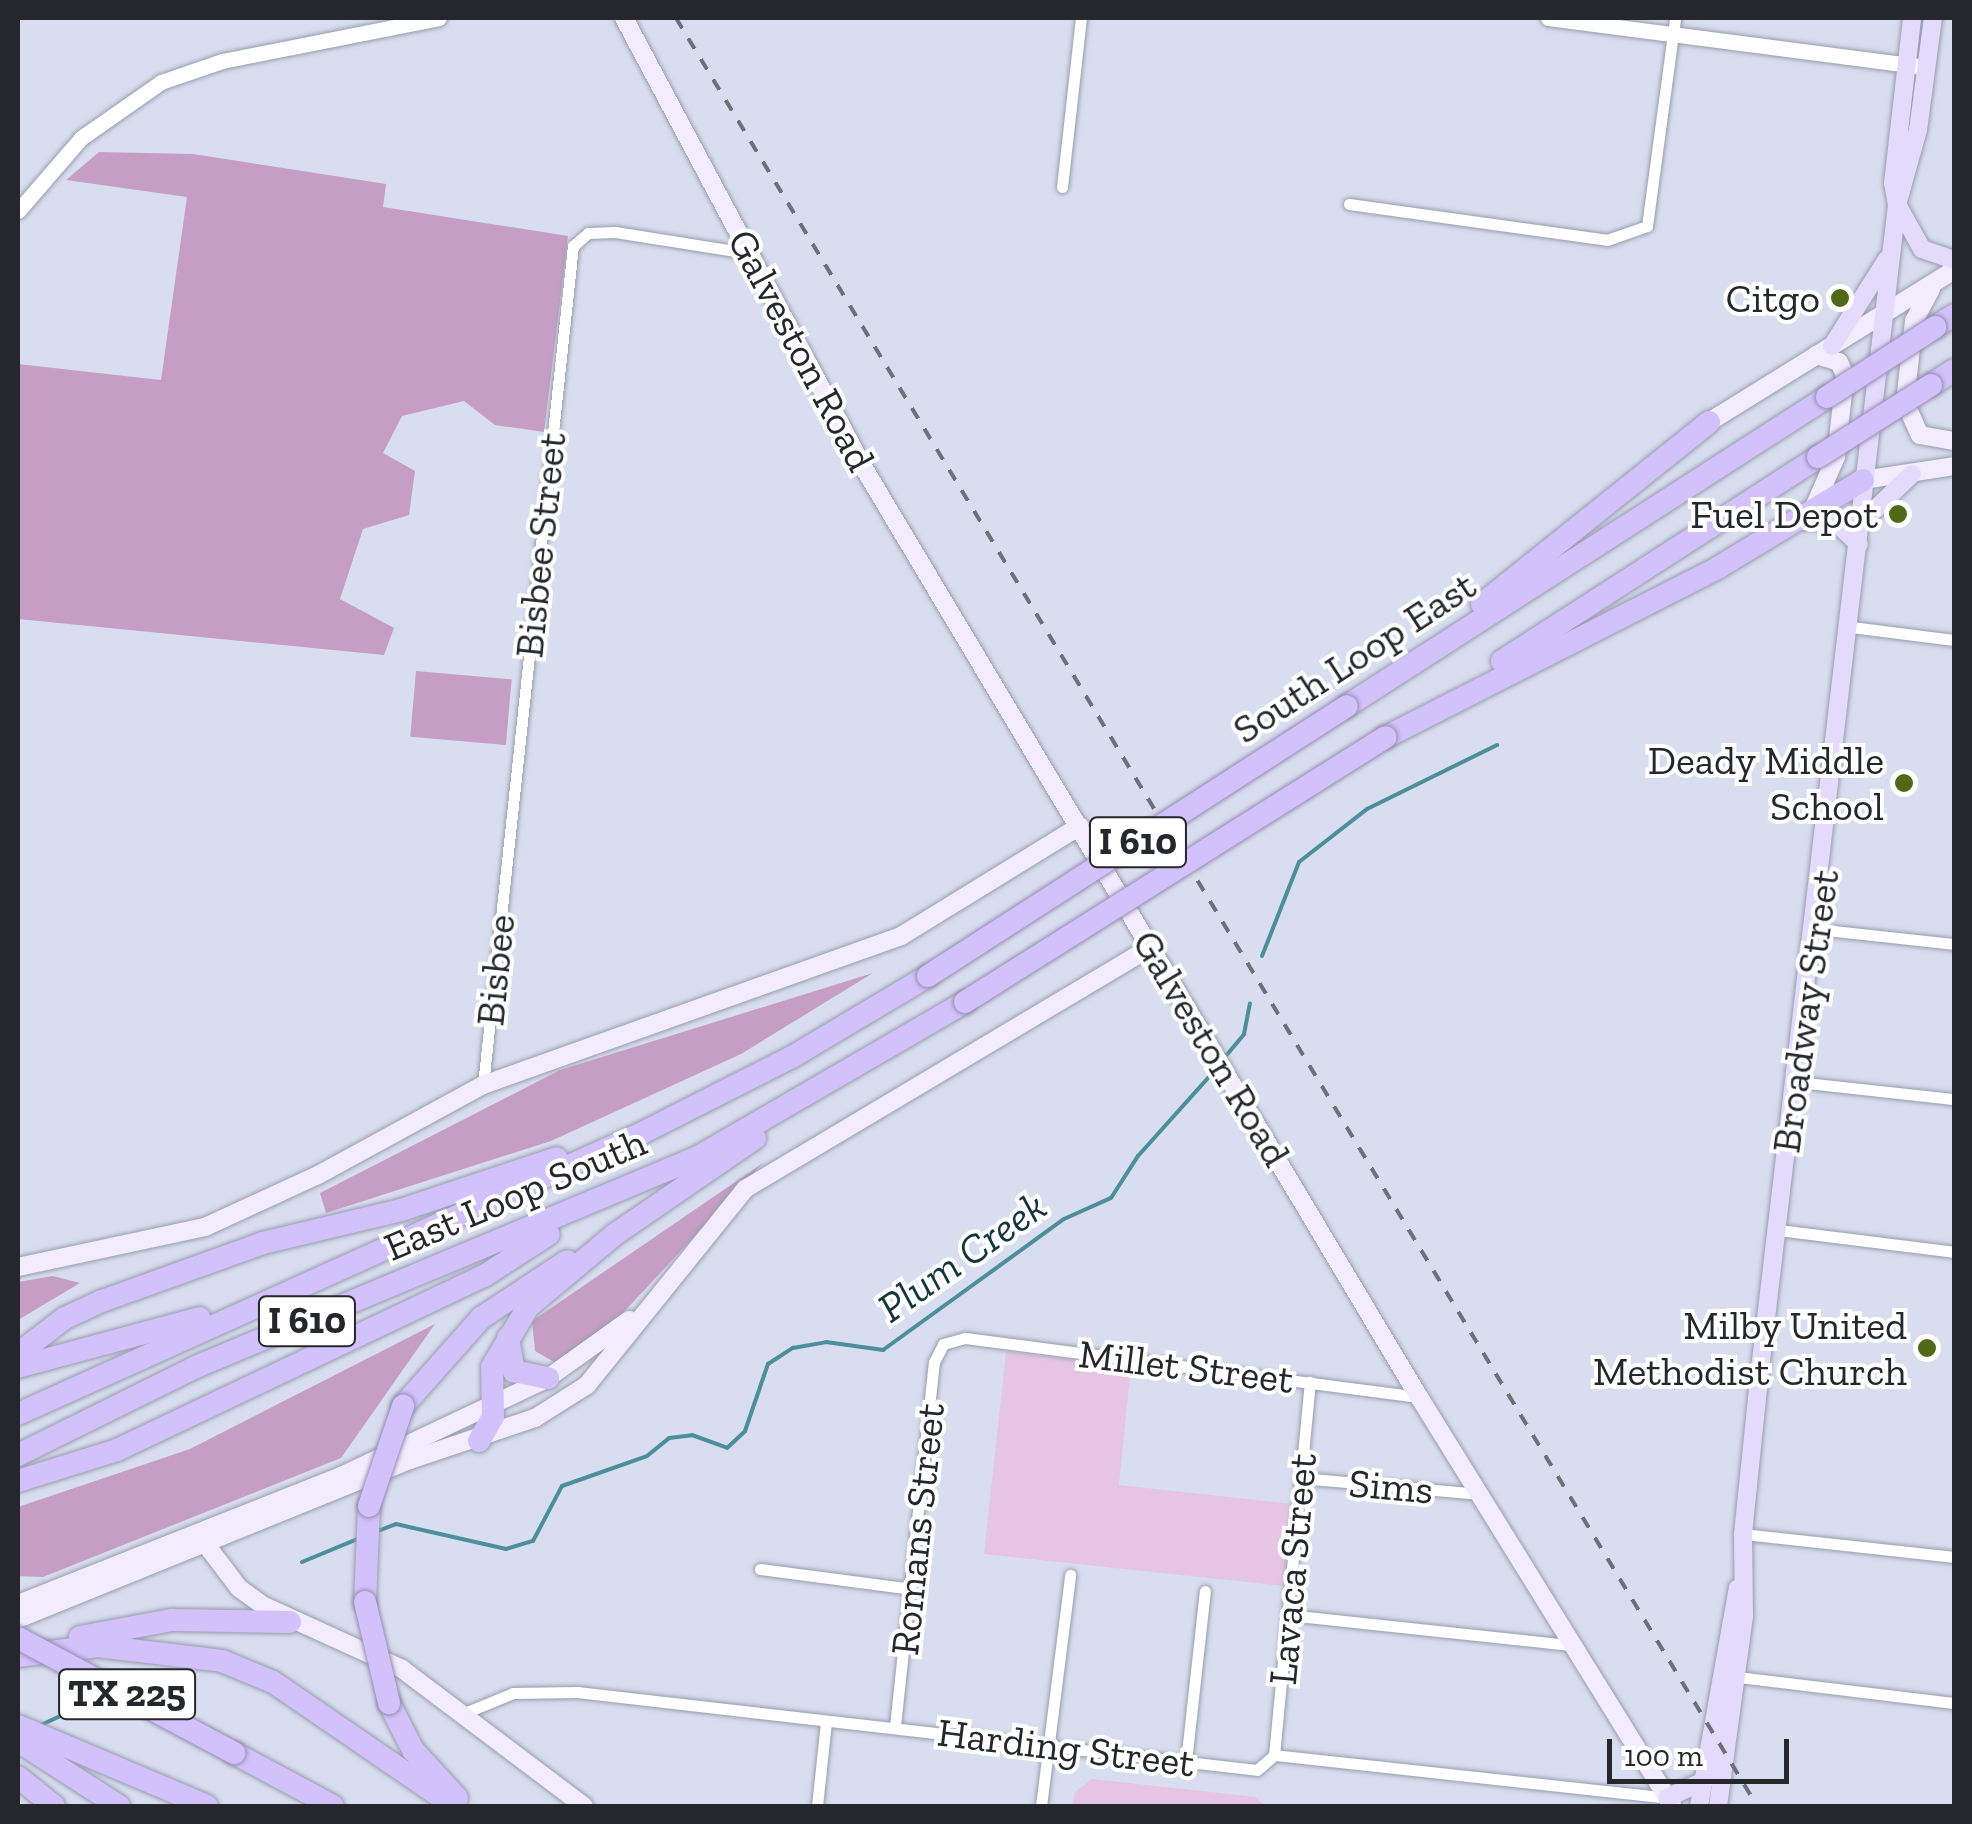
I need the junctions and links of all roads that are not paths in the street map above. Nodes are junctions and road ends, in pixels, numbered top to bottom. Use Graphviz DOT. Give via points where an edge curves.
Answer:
graph roads {
  1 [pos="439,18"];
  2 [pos="624,18"];
  3 [pos="1081,18"];
  4 [pos="1548,18"];
  5 [pos="1676,18"];
  6 [pos="1912,18"];
  7 [pos="1933,18"];
  8 [pos="1673,35"];
  9 [pos="1906,65"];
  10 [pos="1927,68"];
  11 [pos="1062,187"];
  12 [pos="1349,204"];
  13 [pos="1897,205"];
  14 [pos="18,211"];
  15 [pos="1892,250"];
  16 [pos="748,253"];
  17 [pos="1954,260"];
  18 [pos="1948,274"];
  19 [pos="1885,314"];
  20 [pos="1945,321"];
  21 [pos="1824,350"];
  22 [pos="1954,370"];
  23 [pos="1709,422"];
  24 [pos="1954,442"];
  25 [pos="1951,470"];
  26 [pos="1912,474"];
  27 [pos="1863,480"];
  28 [pos="1814,506"];
  29 [pos="1791,522"];
  30 [pos="1860,524"];
  31 [pos="1859,544"];
  32 [pos="1471,620"];
  33 [pos="1851,627"];
  34 [pos="1954,640"];
  35 [pos="1502,668"];
  36 [pos="1080,826"];
  37 [pos="508,855"];
  38 [pos="1816,929"];
  39 [pos="1954,944"];
  40 [pos="1152,946"];
  41 [pos="792,1057"];
  42 [pos="1797,1082"];
  43 [pos="483,1086"];
  44 [pos="818,1090"];
  45 [pos="1954,1100"];
  46 [pos="642,1133"];
  47 [pos="603,1200"];
  48 [pos="1778,1230"];
  49 [pos="614,1235"];
  50 [pos="1954,1252"];
  51 [pos="18,1268"];
  52 [pos="659,1293"];
  53 [pos="276,1297"];
  54 [pos="509,1333"];
  55 [pos="954,1341"];
  56 [pos="18,1354"];
  57 [pos="18,1367"];
  58 [pos="548,1378"];
  59 [pos="1310,1382"];
  60 [pos="1419,1397"];
  61 [pos="493,1404"];
  62 [pos="18,1414"];
  63 [pos="479,1441"];
  64 [pos="18,1454"];
  65 [pos="1301,1478"];
  66 [pos="18,1481"];
  67 [pos="1480,1494"];
  68 [pos="271,1519"];
  69 [pos="1743,1534"];
  70 [pos="202,1541"];
  71 [pos="1954,1557"];
  72 [pos="760,1570"];
  73 [pos="1070,1575"];
  74 [pos="239,1588"];
  75 [pos="911,1589"];
  76 [pos="1205,1591"];
  77 [pos="18,1604"];
  78 [pos="1289,1615"];
  79 [pos="18,1619"];
  80 [pos="290,1622"];
  81 [pos="18,1638"];
  82 [pos="1572,1645"];
  83 [pos="18,1655"];
  84 [pos="1728,1676"];
  85 [pos="1954,1703"];
  86 [pos="462,1714"];
  87 [pos="826,1722"];
  88 [pos="18,1726"];
  89 [pos="895,1726"];
  90 [pos="18,1740"];
  91 [pos="1049,1746"];
  92 [pos="1274,1755"];
  93 [pos="1186,1762"];
  94 [pos="18,1777"];
  95 [pos="1703,1781"];
  96 [pos="304,1788"];
  97 [pos="1670,1802"];
  98 [pos="203,1805"];
  99 [pos="54,1806"];
  100 [pos="118,1806"];
  101 [pos="333,1806"];
  102 [pos="355,1806"];
  103 [pos="454,1806"];
  104 [pos="468,1806"];
  105 [pos="584,1806"];
  106 [pos="817,1806"];
  107 [pos="1041,1806"];
  108 [pos="1699,1806"];
  109 [pos="1718,1806"];
  1 -- 14 [label="street" via="222,61 162,82 81,138"];
  2 -- 16 [label="main road, Galveston Road"];
  3 -- 11 [label="street"];
  4 -- 8 [label="street"];
  5 -- 8 [label="street"];
  6 -- 9 [label="main road, Broadway Street"];
  7 -- 10 [label="main road, Broadway Street"];
  8 -- 9 [label="street"];
  8 -- 12 [label="street" via="1646,226 1627,237 1597,239"];
  9 -- 10 [label="street"];
  9 -- 13 [label="main road, Broadway Street" via="1893,183"];
  10 -- 13 [label="main road, Broadway Street"];
  13 -- 15 [label="main road, Broadway Street"];
  13 -- 17 [label="main road" via="1922,249"];
  15 -- 19 [label="main road, Broadway Street"];
  15 -- 21 [label="main road"];
  16 -- 36 [label="main road, Galveston Road" via="862,464"];
  16 -- 37 [label="street, Bisbee Street" via="615,232 579,238 570,261"];
  18 -- 19 [label="main road"];
  18 -- 24 [label="main road" via="1919,302 1905,402 1920,434"];
  19 -- 21 [label="main road"];
  19 -- 27 [label="main road, Broadway Street"];
  20 -- 32 [label="highway, South Loop East / I 610, bridge"];
  21 -- 23 [label="main road"];
  21 -- 28 [label="main road" via="1845,374 1836,457"];
  22 -- 35 [label="highway, South Loop East, bridge"];
  23 -- 32 [label="highway"];
  25 -- 26 [label="main road"];
  26 -- 27 [label="main road"];
  26 -- 30 [label="main road"];
  27 -- 28 [label="highway"];
  27 -- 30 [label="main road, Broadway Street"];
  28 -- 29 [label="highway"];
  29 -- 31 [label="main road" via="1834,520"];
  29 -- 35 [label="highway" via="1720,567"];
  30 -- 31 [label="main road, Broadway Street"];
  31 -- 33 [label="main road, Broadway Street"];
  32 -- 41 [label="highway, South Loop East / I 610, bridge" via="928,976"];
  33 -- 34 [label="street"];
  33 -- 38 [label="main road, Broadway Street"];
  35 -- 44 [label="highway, South Loop East / I 610, bridge"];
  36 -- 40 [label="main road, Galveston Road"];
  36 -- 43 [label="main road" via="901,936"];
  37 -- 43 [label="street, Bisbee"];
  38 -- 39 [label="street"];
  38 -- 42 [label="main road, Broadway Street"];
  40 -- 52 [label="main road" via="746,1190"];
  40 -- 60 [label="main road, Galveston Road"];
  41 -- 46 [label="highway, East Loop South / I 610"];
  42 -- 45 [label="street"];
  42 -- 48 [label="main road, Broadway Street"];
  43 -- 51 [label="main road" via="318,1175 204,1227"];
  44 -- 47 [label="highway, East Loop South / I 610"];
  44 -- 49 [label="highway" via="680,1195"];
  46 -- 53 [label="highway, East Loop South / I 610"];
  46 -- 56 [label="highway" via="402,1210 263,1243 102,1301 65,1318"];
  47 -- 64 [label="highway, East Loop South / I 610" via="198,1366"];
  47 -- 66 [label="highway" via="484,1276 118,1450"];
  48 -- 50 [label="street"];
  48 -- 69 [label="main road, Broadway Street"];
  49 -- 54 [label="highway" via="528,1307"];
  49 -- 104 [label="highway, bridge" via="481,1318 403,1406 368,1506 365,1602 389,1704 413,1750"];
  52 -- 58 [label="main road" via="610,1339"];
  52 -- 63 [label="main road" via="587,1385 535,1418"];
  53 -- 57 [label="highway"];
  53 -- 62 [label="highway, East Loop South / I 610"];
  54 -- 58 [label="highway" via="509,1366 527,1378"];
  54 -- 61 [label="highway" via="492,1367"];
  55 -- 59 [label="street, Millet Street"];
  55 -- 75 [label="street, Romans Street" via="943,1344 934,1362"];
  58 -- 61 [label="main road"];
  59 -- 60 [label="street, Millet Street"];
  59 -- 65 [label="street, Lavaca Street"];
  60 -- 67 [label="main road, Galveston Road"];
  61 -- 63 [label="highway"];
  61 -- 70 [label="main road"];
  63 -- 68 [label="main road" via="410,1460"];
  65 -- 67 [label="street, Sims"];
  65 -- 78 [label="street, Lavaca Street"];
  67 -- 82 [label="main road, Galveston Road"];
  68 -- 70 [label="main road"];
  68 -- 74 [label="main road" via="228,1552 227,1566"];
  69 -- 71 [label="street"];
  69 -- 84 [label="main road, Broadway Street"];
  70 -- 74 [label="main road"];
  70 -- 77 [label="main road"];
  70 -- 79 [label="main road"];
  72 -- 75 [label="street"];
  73 -- 91 [label="street"];
  74 -- 80 [label="main road"];
  75 -- 89 [label="street, Romans Street"];
  76 -- 93 [label="street"];
  78 -- 82 [label="street"];
  78 -- 92 [label="street, Lavaca Street"];
  80 -- 83 [label="highway" via="172,1620"];
  80 -- 86 [label="main road" via="380,1656"];
  81 -- 96 [label="highway, TX 225, bridge"];
  82 -- 97 [label="main road, Galveston Road"];
  83 -- 103 [label="highway" via="97,1646 222,1661 273,1682"];
  84 -- 85 [label="street"];
  84 -- 95 [label="main road, Broadway Street"];
  84 -- 109 [label="main road, Broadway Street"];
  86 -- 87 [label="street, Harding Street" via="513,1693 576,1692"];
  86 -- 105 [label="main road"];
  87 -- 89 [label="street, Harding Street"];
  87 -- 106 [label="street"];
  88 -- 98 [label="highway, TX 225"];
  89 -- 91 [label="street, Harding Street"];
  90 -- 100 [label="highway"];
  91 -- 93 [label="street, Harding Street"];
  91 -- 107 [label="street"];
  92 -- 93 [label="street, Harding Street" via="1258,1770"];
  92 -- 97 [label="street, Harding Street"];
  94 -- 99 [label="highway"];
  95 -- 97 [label="main road"];
  95 -- 108 [label="main road, Broadway Street"];
  96 -- 101 [label="highway, TX 225"];
  96 -- 102 [label="highway"];
}
